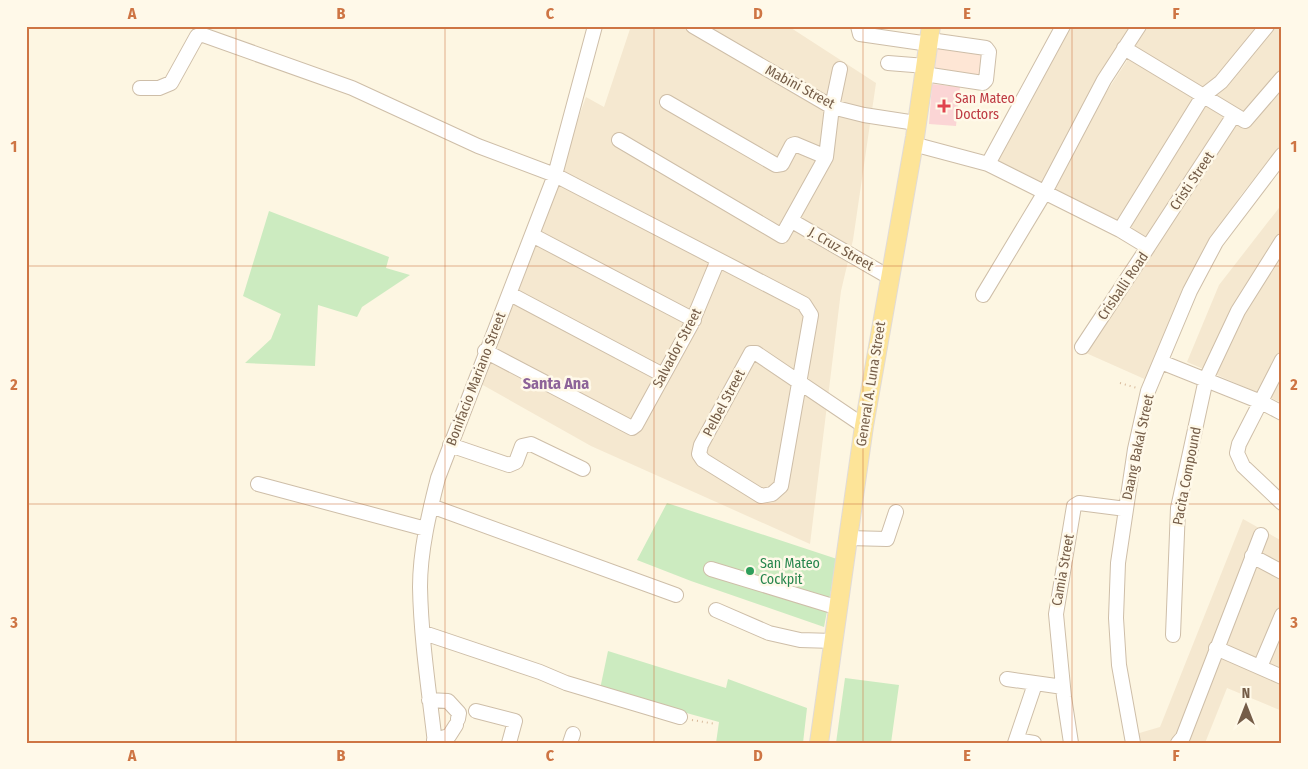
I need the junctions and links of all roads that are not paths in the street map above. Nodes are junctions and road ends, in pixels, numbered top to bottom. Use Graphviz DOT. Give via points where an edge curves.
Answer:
graph roads {
  1 [pos="595,26"];
  2 [pos="693,26"];
  3 [pos="858,26"];
  4 [pos="1063,26"];
  5 [pos="1139,26"];
  6 [pos="1267,26"];
  7 [pos="930,37"];
  8 [pos="1124,48"];
  9 [pos="888,63"];
  10 [pos="840,69"];
  11 [pos="925,70"];
  12 [pos="1282,78"];
  13 [pos="140,88"];
  14 [pos="1203,96"];
  15 [pos="667,102"];
  16 [pos="832,107"];
  17 [pos="1234,115"];
  18 [pos="916,123"];
  19 [pos="619,140"];
  20 [pos="913,144"];
  21 [pos="1282,155"];
  22 [pos="826,157"];
  23 [pos="988,164"];
  24 [pos="555,175"];
  25 [pos="1045,192"];
  26 [pos="792,221"];
  27 [pos="1120,230"];
  28 [pos="532,236"];
  29 [pos="1282,241"];
  30 [pos="1148,247"];
  31 [pos="718,260"];
  32 [pos="889,277"];
  33 [pos="510,294"];
  34 [pos="983,295"];
  35 [pos="694,320"];
  36 [pos="1082,347"];
  37 [pos="485,351"];
  38 [pos="1282,360"];
  39 [pos="1161,362"];
  40 [pos="663,375"];
  41 [pos="1206,379"];
  42 [pos="798,381"];
  43 [pos="1261,402"];
  44 [pos="1282,413"];
  45 [pos="864,426"];
  46 [pos="450,446"];
  47 [pos="583,469"];
  48 [pos="258,484"];
  49 [pos="1282,503"];
  50 [pos="431,506"];
  51 [pos="1126,510"];
  52 [pos="896,512"];
  53 [pos="426,529"];
  54 [pos="1261,536"];
  55 [pos="848,538"];
  56 [pos="1252,556"];
  57 [pos="711,568"];
  58 [pos="1282,572"];
  59 [pos="676,595"];
  60 [pos="838,608"];
  61 [pos="716,610"];
  62 [pos="1282,616"];
  63 [pos="424,633"];
  64 [pos="1172,635"];
  65 [pos="834,641"];
  66 [pos="1216,648"];
  67 [pos="1260,668"];
  68 [pos="1282,677"];
  69 [pos="1007,679"];
  70 [pos="1035,684"];
  71 [pos="1063,687"];
  72 [pos="429,700"];
  73 [pos="476,711"];
  74 [pos="680,717"];
  75 [pos="455,731"];
  76 [pos="435,741"];
  77 [pos="1016,741"];
  78 [pos="509,743"];
  79 [pos="819,743"];
  80 [pos="1034,743"];
  81 [pos="1071,743"];
  82 [pos="1133,743"];
  83 [pos="1178,743"];
  1 -- 24 [label="street, Bonifacio Mariano Street"];
  2 -- 16 [label="street, Mabini Street"];
  3 -- 7 [label="street" via="860,34"];
  4 -- 23 [label="street"];
  5 -- 8 [label="street"];
  6 -- 14 [label="street" via="1221,82"];
  7 -- 11 [label="main road, General A. Luna Street"];
  7 -- 11 [label="street" via="986,48 989,52 986,80 982,83"];
  8 -- 14 [label="street"];
  8 -- 25 [label="street"];
  9 -- 11 [label="street"];
  10 -- 16 [label="street"];
  11 -- 18 [label="main road, General A. Luna Street"];
  12 -- 17 [label="street" via="1246,121"];
  13 -- 24 [label="street, Pelbel Street" via="159,88 170,83 197,36 203,35 352,88 478,146"];
  14 -- 17 [label="street"];
  14 -- 27 [label="street"];
  15 -- 22 [label="street" via="776,165 782,164 792,145 796,144"];
  16 -- 18 [label="street, Mabini Street"];
  16 -- 22 [label="street"];
  17 -- 30 [label="street, Cristi Street"];
  18 -- 20 [label="main road, General A. Luna Street"];
  19 -- 26 [label="street" via="780,236"];
  20 -- 23 [label="street, Crisballi Road"];
  20 -- 32 [label="main road, General A. Luna Street"];
  21 -- 39 [label="street, Daang Bakal Street" via="1216,242 1190,292"];
  22 -- 26 [label="street"];
  23 -- 25 [label="street, Crisballi Road"];
  24 -- 28 [label="street, Bonifacio Mariano Street"];
  24 -- 31 [label="street, Pelbel Street"];
  25 -- 27 [label="street, Crisballi Road"];
  25 -- 34 [label="street"];
  26 -- 32 [label="street, J. Cruz Street"];
  27 -- 30 [label="street, Crisballi Road"];
  28 -- 33 [label="street, Bonifacio Mariano Street"];
  28 -- 35 [label="street"];
  29 -- 41 [label="street, Pacita Compound" via="1238,311"];
  30 -- 36 [label="street, Crisballi Road"];
  31 -- 35 [label="street, Salvador Street"];
  31 -- 42 [label="street, Pelbel Street" via="808,308 811,315"];
  32 -- 45 [label="main road, General A. Luna Street"];
  33 -- 37 [label="street, Bonifacio Mariano Street"];
  33 -- 40 [label="street"];
  35 -- 40 [label="street, Salvador Street"];
  37 -- 40 [label="street, Salvador Street" via="628,428 636,425"];
  37 -- 46 [label="street, Bonifacio Mariano Street"];
  38 -- 43 [label="street"];
  39 -- 41 [label="street"];
  39 -- 51 [label="street, Daang Bakal Street" via="1148,391"];
  41 -- 43 [label="street"];
  41 -- 64 [label="street, Pacita Compound" via="1178,508"];
  42 -- 42 [label="street, Pelbel Street" via="781,486 772,494 761,496 702,460 699,454 701,446 752,353"];
  42 -- 45 [label="street, Pelbel Street"];
  43 -- 44 [label="street"];
  43 -- 49 [label="street" via="1237,453 1243,466"];
  45 -- 55 [label="main road, General A. Luna Street"];
  46 -- 47 [label="street" via="509,465 516,462 522,446 531,444"];
  46 -- 50 [label="street, Bonifacio Mariano Street"];
  48 -- 53 [label="street"];
  50 -- 53 [label="street, Bonifacio Mariano Street"];
  50 -- 59 [label="street"];
  51 -- 71 [label="street, Camia Street" via="1078,503 1074,506 1056,614"];
  51 -- 82 [label="street, Daang Bakal Street" via="1118,562 1116,618"];
  52 -- 55 [label="street" via="887,539"];
  53 -- 63 [label="street, Bonifacio Mariano Street" via="420,586"];
  54 -- 56 [label="street"];
  55 -- 60 [label="main road, General A. Luna Street"];
  56 -- 58 [label="street"];
  56 -- 66 [label="street"];
  57 -- 60 [label="street"];
  60 -- 65 [label="main road, General A. Luna Street"];
  61 -- 65 [label="street" via="769,633 800,640"];
  62 -- 67 [label="street"];
  63 -- 72 [label="street, Bonifacio Mariano Street"];
  63 -- 74 [label="street" via="566,683"];
  65 -- 79 [label="main road, General A. Luna Street"];
  66 -- 67 [label="street"];
  66 -- 83 [label="street"];
  67 -- 68 [label="street"];
  69 -- 70 [label="street"];
  70 -- 71 [label="street"];
  70 -- 77 [label="street"];
  71 -- 81 [label="street, Camia Street"];
  72 -- 75 [label="street" via="448,701 459,713"];
  72 -- 76 [label="street, Bonifacio Mariano Street"];
  73 -- 78 [label="street" via="515,721"];
  75 -- 76 [label="street"];
  77 -- 80 [label="street"];
}
